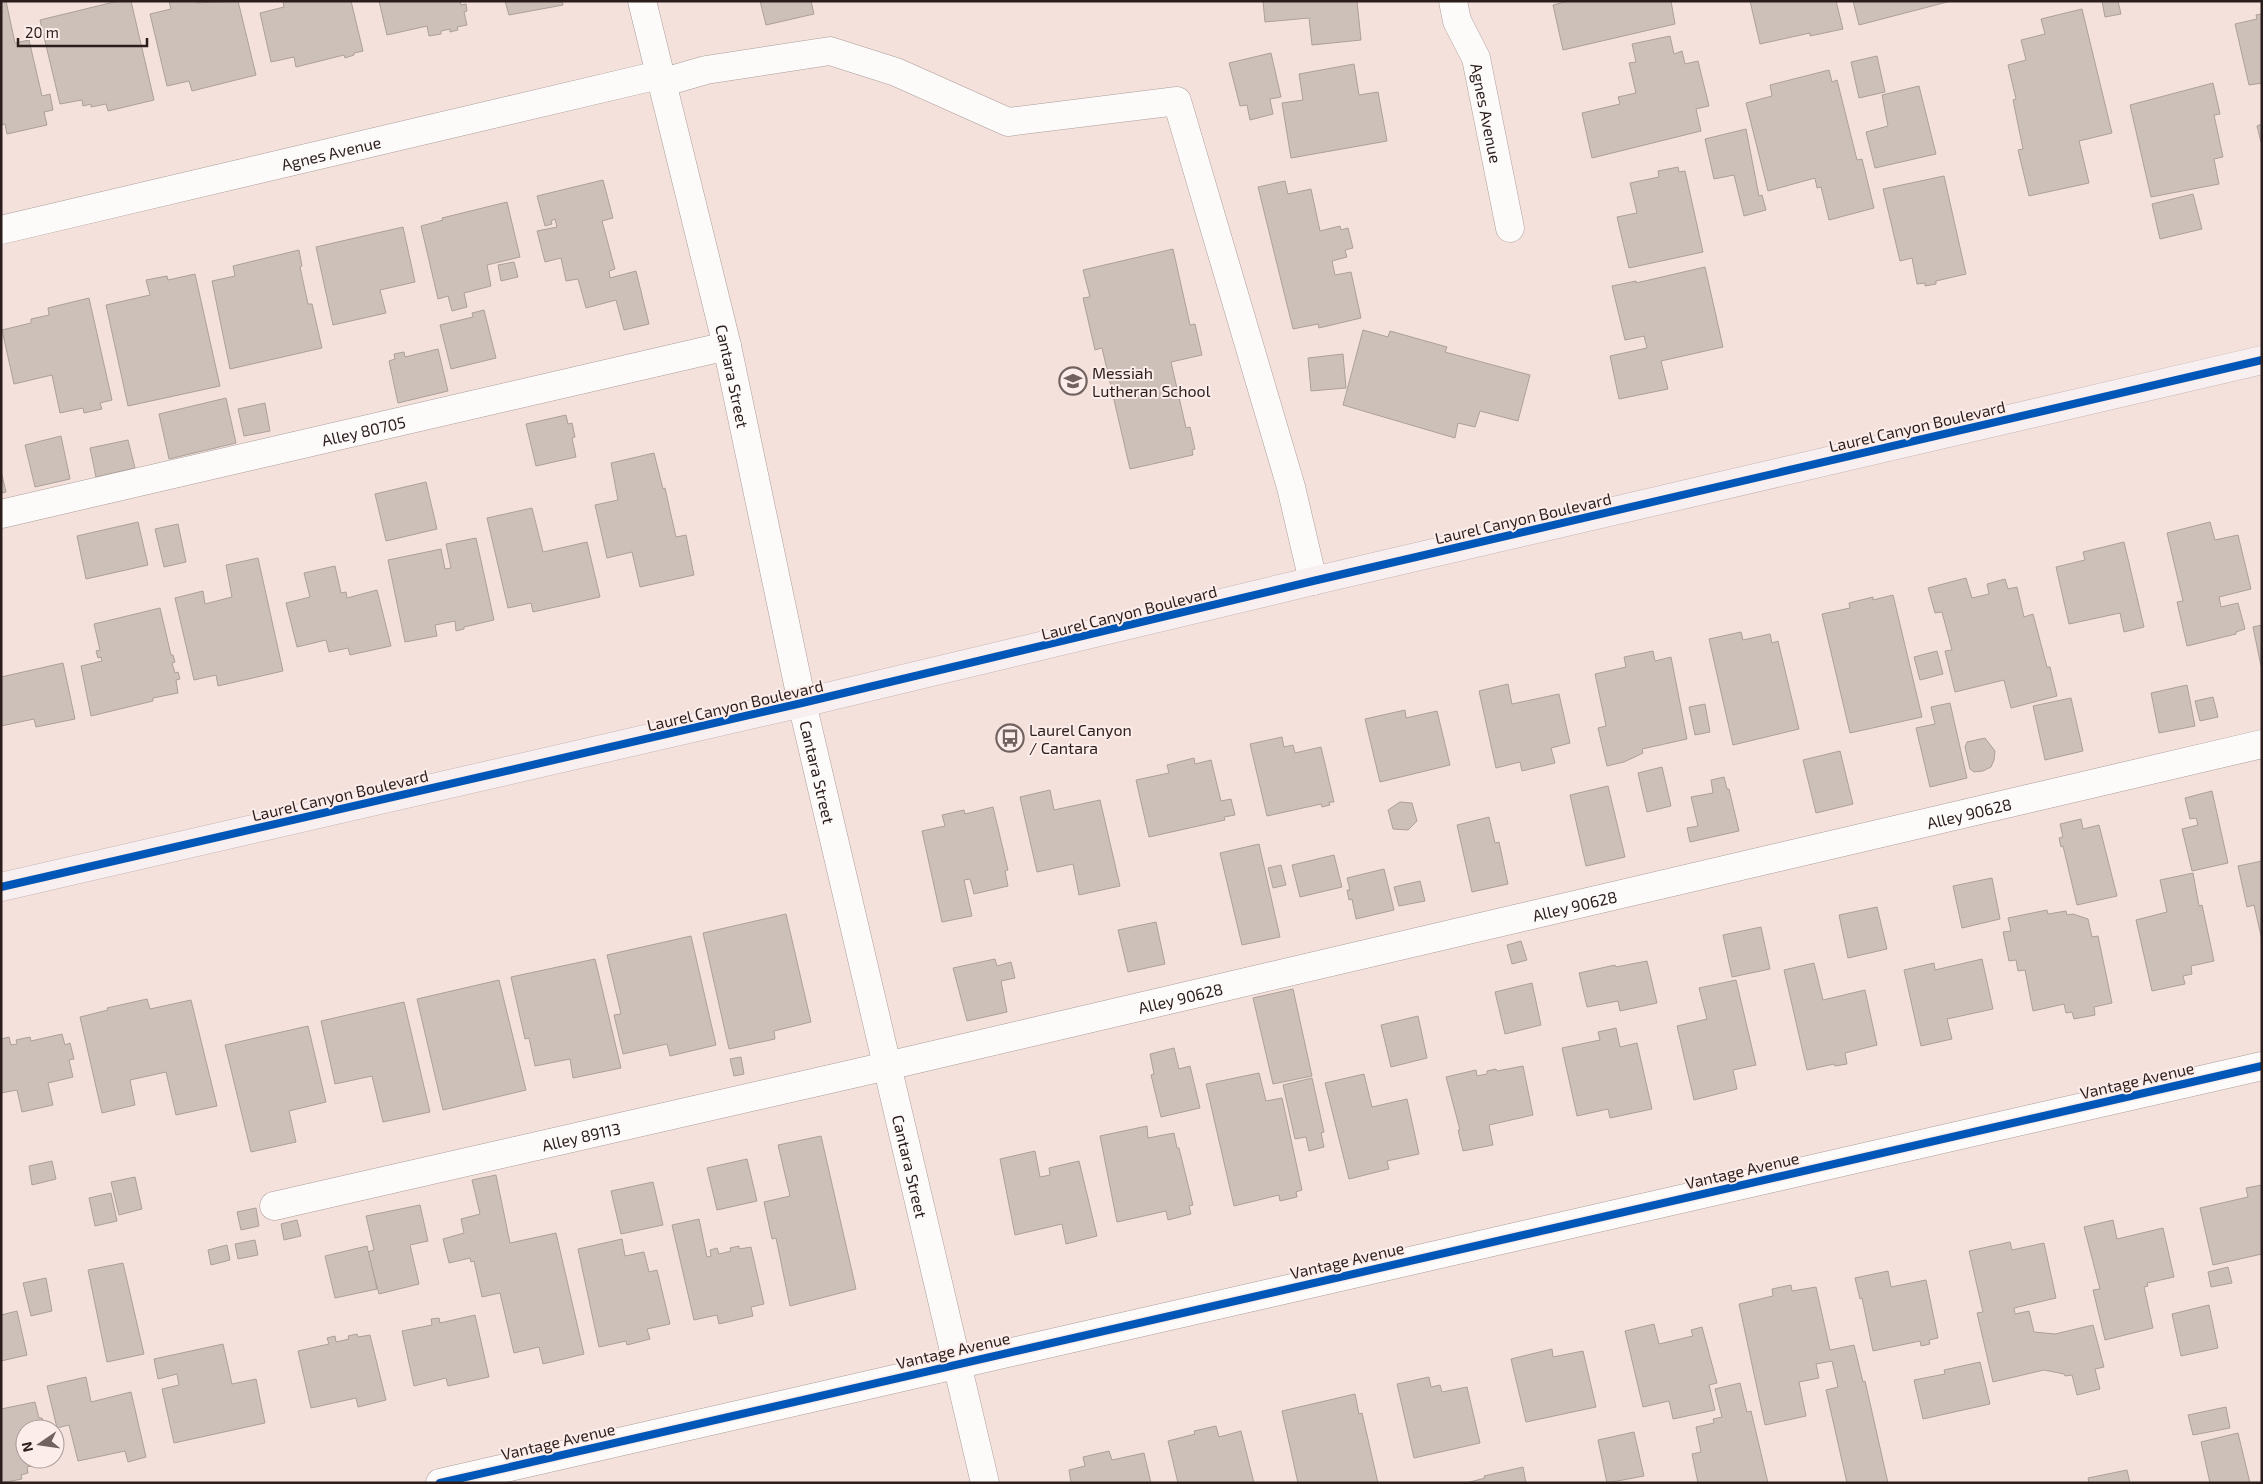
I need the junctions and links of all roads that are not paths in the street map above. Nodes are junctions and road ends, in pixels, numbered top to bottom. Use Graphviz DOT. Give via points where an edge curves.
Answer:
graph roads {
  1 [pos="642,1"];
  2 [pos="1452,1"];
  3 [pos="660,79"];
  4 [pos="1510,228"];
  5 [pos="1,230"];
  6 [pos="727,346"];
  7 [pos="2262,360"];
  8 [pos="1,514"];
  9 [pos="1314,581"];
  10 [pos="802,704"];
  11 [pos="2262,744"];
  12 [pos="1,887"];
  13 [pos="888,1066"];
  14 [pos="2262,1066"];
  15 [pos="274,1206"];
  16 [pos="957,1363"];
  17 [pos="440,1483"];
  18 [pos="985,1483"];
  1 -- 3 [label="street, Cantara Street"];
  2 -- 4 [label="street, Agnes Avenue" via="1457,22 1476,58"];
  3 -- 5 [label="street, Agnes Avenue"];
  3 -- 6 [label="street, Cantara Street"];
  3 -- 9 [label="street, Agnes Avenue" via="830,51 896,72 1008,122 1177,101 1291,487"];
  6 -- 8 [label="street, Alley 80705"];
  6 -- 10 [label="street, Cantara Street"];
  7 -- 9 [label="main road, Laurel Canyon Boulevard"];
  9 -- 10 [label="main road, Laurel Canyon Boulevard"];
  10 -- 12 [label="main road, Laurel Canyon Boulevard"];
  10 -- 13 [label="street, Cantara Street"];
  11 -- 13 [label="street, Alley 90628"];
  13 -- 15 [label="street, Alley 89113"];
  13 -- 16 [label="street, Cantara Street"];
  14 -- 16 [label="street, Vantage Avenue"];
  16 -- 17 [label="street, Vantage Avenue"];
  16 -- 18 [label="street, Cantara Street"];
}
